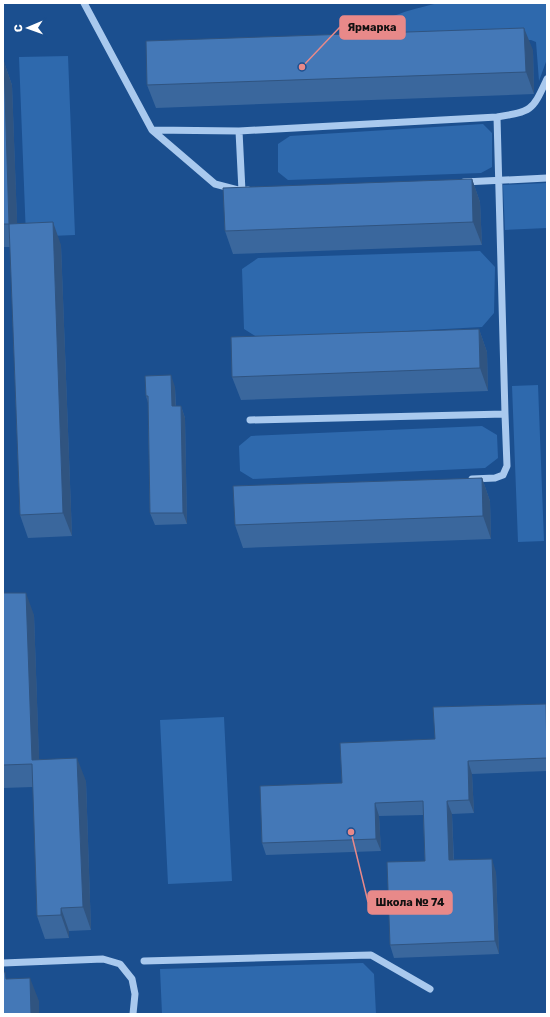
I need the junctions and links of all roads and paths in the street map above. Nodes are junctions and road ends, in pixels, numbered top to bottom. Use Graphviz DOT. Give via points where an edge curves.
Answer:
graph roads {
  1 [pos="84,3"];
  2 [pos="547,79"];
  3 [pos="497,116"];
  4 [pos="152,130"];
  5 [pos="239,131"];
  6 [pos="547,178"];
  7 [pos="499,180"];
  8 [pos="460,182"];
  9 [pos="258,190"];
  10 [pos="242,191"];
  11 [pos="505,414"];
  12 [pos="250,420"];
  13 [pos="463,480"];
  14 [pos="144,961"];
  15 [pos="3,963"];
  16 [pos="430,989"];
  17 [pos="133,1014"];
  1 -- 4 [label="lane"];
  2 -- 3 [label="lane" via="531,109"];
  3 -- 5 [label="lane"];
  3 -- 7 [label="lane"];
  4 -- 5 [label="lane"];
  4 -- 10 [label="lane" via="215,184"];
  5 -- 10 [label="lane"];
  6 -- 7 [label="lane"];
  7 -- 8 [label="lane"];
  7 -- 11 [label="lane"];
  9 -- 10 [label="lane"];
  11 -- 12 [label="lane"];
  11 -- 13 [label="lane" via="507,466 503,475"];
  14 -- 16 [label="lane" via="371,955"];
  15 -- 17 [label="lane" via="102,959 120,964 132,979 135,994"];
}
